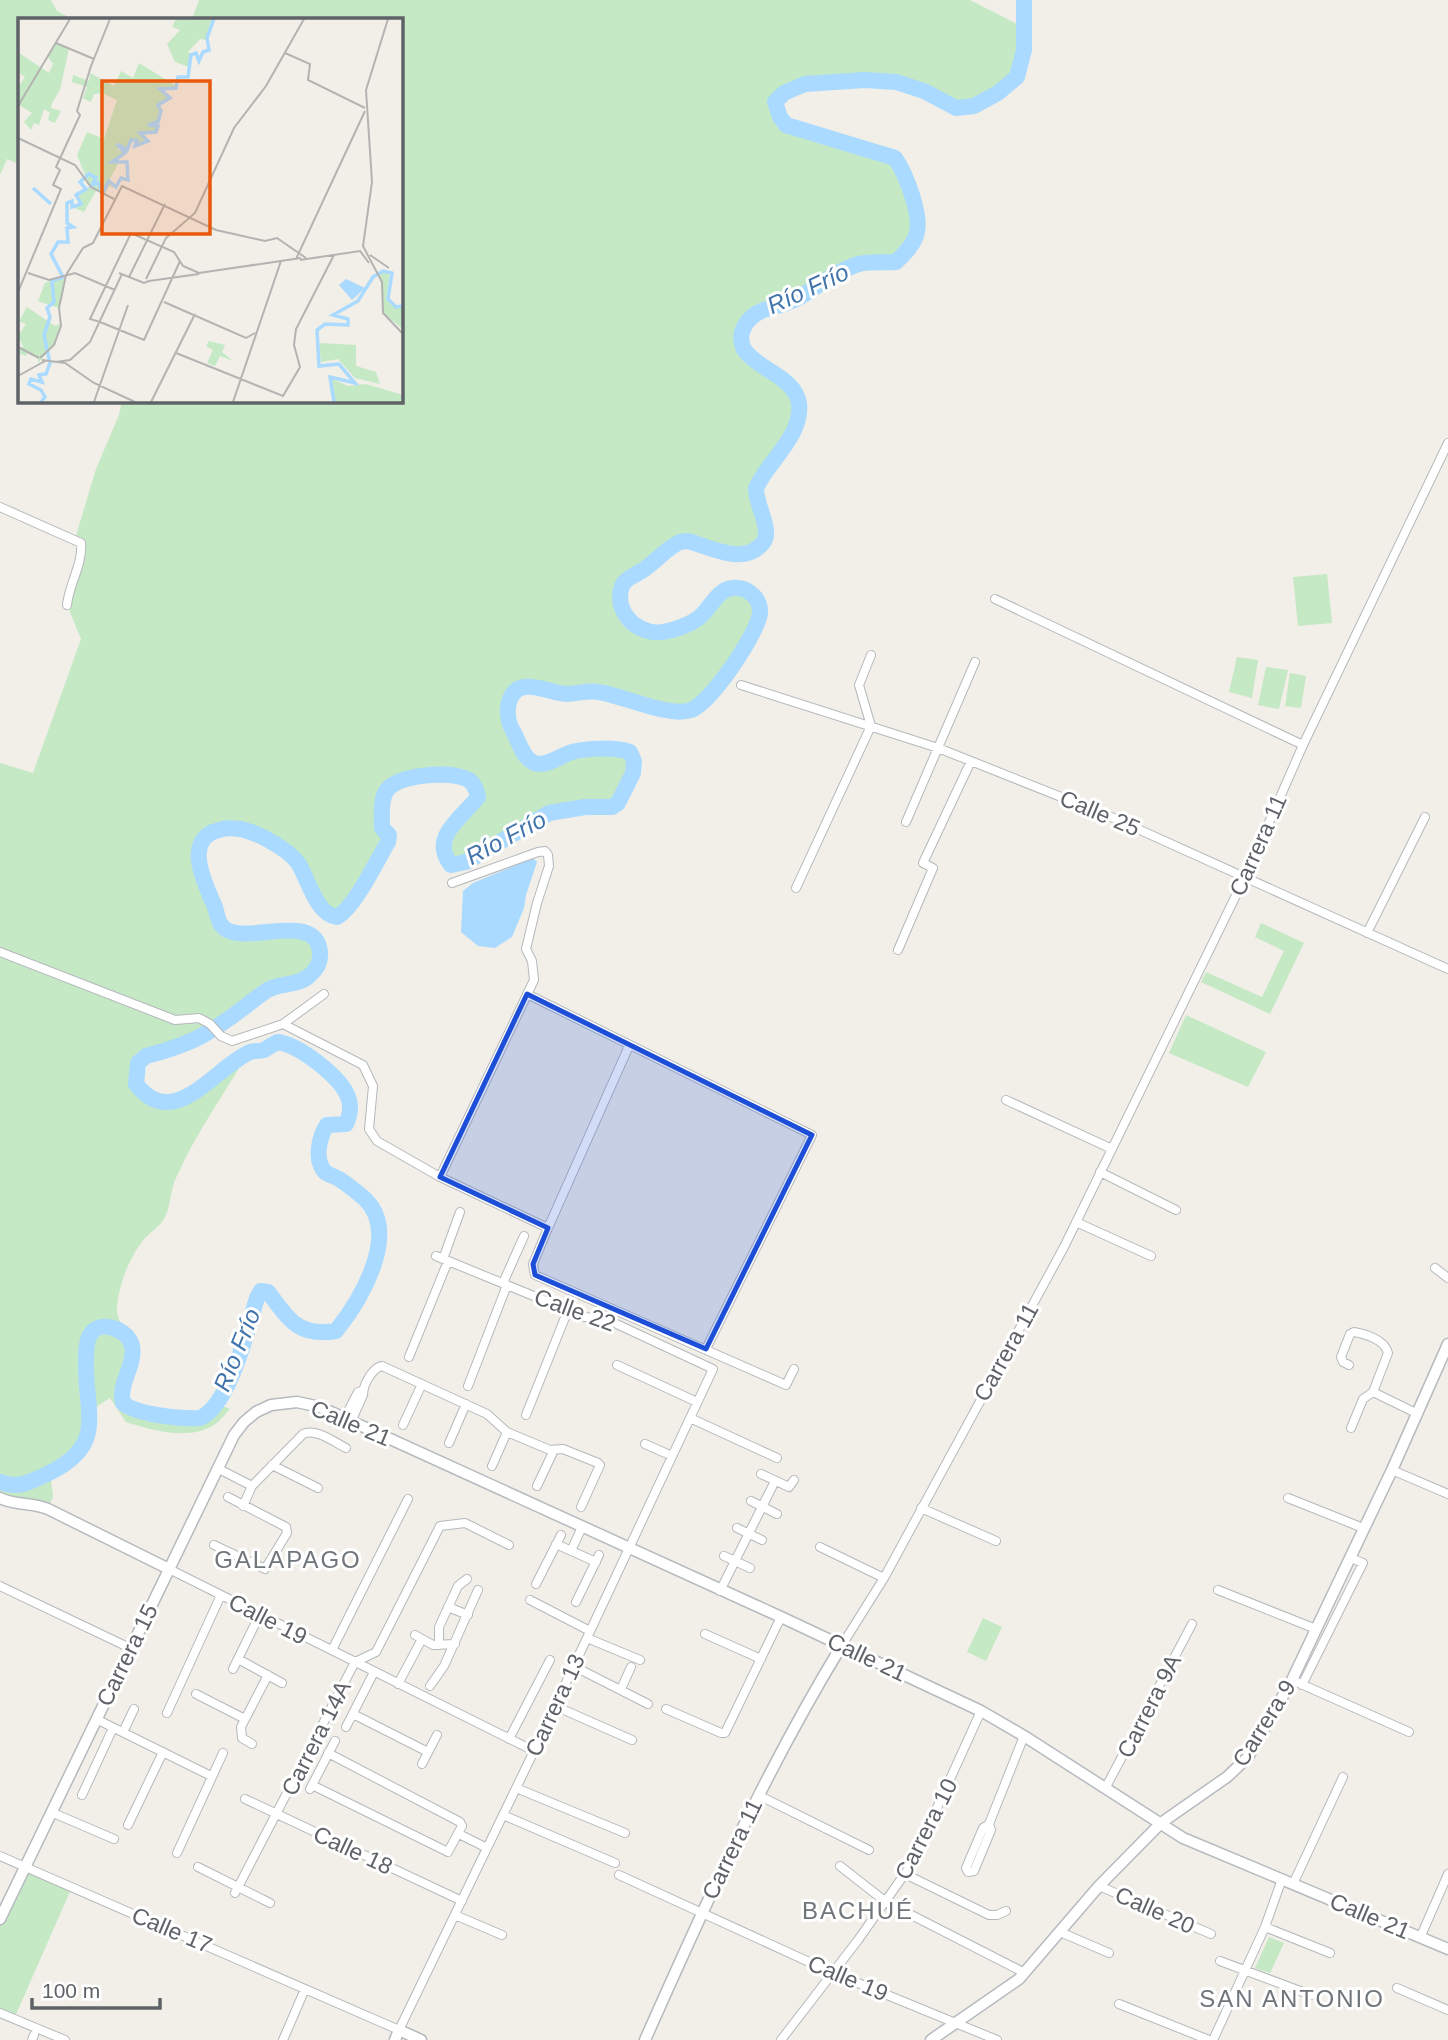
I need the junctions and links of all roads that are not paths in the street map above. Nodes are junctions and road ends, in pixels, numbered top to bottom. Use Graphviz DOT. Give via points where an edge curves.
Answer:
graph roads {
  1 [pos="1448,443"];
  2 [pos="0,507"];
  3 [pos="995,598"];
  4 [pos="67,605"];
  5 [pos="871,655"];
  6 [pos="975,662"];
  7 [pos="741,685"];
  8 [pos="871,726"];
  9 [pos="1303,745"];
  10 [pos="938,748"];
  11 [pos="971,761"];
  12 [pos="1425,817"];
  13 [pos="906,822"];
  14 [pos="1245,877"];
  15 [pos="452,883"];
  16 [pos="796,888"];
  17 [pos="1367,933"];
  18 [pos="898,950"];
  19 [pos="0,952"];
  20 [pos="1448,969"];
  21 [pos="324,993"];
  22 [pos="527,994"];
  23 [pos="284,1024"];
  24 [pos="629,1046"];
  25 [pos="1006,1100"];
  26 [pos="1112,1149"];
  27 [pos="1100,1172"];
  28 [pos="440,1177"];
  29 [pos="1176,1210"];
  30 [pos="460,1212"];
  31 [pos="1076,1222"];
  32 [pos="548,1228"];
  33 [pos="524,1236"];
  34 [pos="1151,1256"];
  35 [pos="442,1258"];
  36 [pos="1435,1268"];
  37 [pos="1448,1278"];
  38 [pos="505,1284"];
  39 [pos="568,1310"];
  40 [pos="1448,1344"];
  41 [pos="706,1349"];
  42 [pos="409,1357"];
  43 [pos="617,1365"];
  44 [pos="1349,1365"];
  45 [pos="713,1369"];
  46 [pos="794,1369"];
  47 [pos="422,1384"];
  48 [pos="468,1386"];
  49 [pos="1373,1392"];
  50 [pos="697,1402"];
  51 [pos="466,1404"];
  52 [pos="271,1405"];
  53 [pos="1418,1414"];
  54 [pos="526,1415"];
  55 [pos="690,1418"];
  56 [pos="348,1420"];
  57 [pos="403,1425"];
  58 [pos="1351,1428"];
  59 [pos="507,1432"];
  60 [pos="449,1443"];
  61 [pos="645,1444"];
  62 [pos="346,1448"];
  63 [pos="554,1450"];
  64 [pos="672,1456"];
  65 [pos="777,1458"];
  66 [pos="272,1465"];
  67 [pos="492,1465"];
  68 [pos="217,1468"];
  69 [pos="1392,1470"];
  70 [pos="761,1474"];
  71 [pos="794,1480"];
  72 [pos="775,1481"];
  73 [pos="253,1486"];
  74 [pos="537,1486"];
  75 [pos="318,1488"];
  76 [pos="1448,1494"];
  77 [pos="228,1497"];
  78 [pos="0,1498"];
  79 [pos="1287,1498"];
  80 [pos="408,1499"];
  81 [pos="751,1500"];
  82 [pos="243,1506"];
  83 [pos="581,1507"];
  84 [pos="762,1507"];
  85 [pos="921,1508"];
  86 [pos="777,1514"];
  87 [pos="583,1527"];
  88 [pos="737,1528"];
  89 [pos="1363,1528"];
  90 [pos="749,1534"];
  91 [pos="561,1535"];
  92 [pos="762,1540"];
  93 [pos="996,1541"];
  94 [pos="556,1544"];
  95 [pos="214,1545"];
  96 [pos="509,1545"];
  97 [pos="820,1548"];
  98 [pos="628,1549"];
  99 [pos="571,1551"];
  100 [pos="724,1556"];
  101 [pos="1351,1558"];
  102 [pos="735,1561"];
  103 [pos="750,1568"];
  104 [pos="169,1569"];
  105 [pos="884,1578"];
  106 [pos="467,1579"];
  107 [pos="536,1584"];
  108 [pos="0,1586"];
  109 [pos="478,1590"];
  110 [pos="1218,1590"];
  111 [pos="720,1591"];
  112 [pos="221,1595"];
  113 [pos="530,1600"];
  114 [pos="576,1602"];
  115 [pos="448,1607"];
  116 [pos="260,1614"];
  117 [pos="468,1615"];
  118 [pos="781,1617"];
  119 [pos="1192,1624"];
  120 [pos="1316,1629"];
  121 [pos="588,1634"];
  122 [pos="705,1634"];
  123 [pos="455,1644"];
  124 [pos="439,1645"];
  125 [pos="842,1646"];
  126 [pos="130,1648"];
  127 [pos="332,1650"];
  128 [pos="238,1659"];
  129 [pos="761,1659"];
  130 [pos="550,1660"];
  131 [pos="640,1660"];
  132 [pos="355,1662"];
  133 [pos="575,1663"];
  134 [pos="631,1667"];
  135 [pos="233,1669"];
  136 [pos="374,1672"];
  137 [pos="268,1675"];
  138 [pos="282,1683"];
  139 [pos="1297,1683"];
  140 [pos="398,1684"];
  141 [pos="430,1686"];
  142 [pos="621,1689"];
  143 [pos="196,1694"];
  144 [pos="648,1704"];
  145 [pos="555,1706"];
  146 [pos="134,1709"];
  147 [pos="666,1709"];
  148 [pos="981,1711"];
  149 [pos="167,1713"];
  150 [pos="353,1714"];
  151 [pos="96,1719"];
  152 [pos="245,1719"];
  153 [pos="346,1727"];
  154 [pos="113,1728"];
  155 [pos="123,1732"];
  156 [pos="1409,1732"];
  157 [pos="437,1735"];
  158 [pos="1024,1736"];
  159 [pos="509,1739"];
  160 [pos="632,1740"];
  161 [pos="335,1741"];
  162 [pos="252,1744"];
  163 [pos="534,1751"];
  164 [pos="163,1752"];
  165 [pos="428,1752"];
  166 [pos="223,1753"];
  167 [pos="328,1753"];
  168 [pos="422,1764"];
  169 [pos="211,1776"];
  170 [pos="1343,1777"];
  171 [pos="1106,1787"];
  172 [pos="516,1788"];
  173 [pos="82,1795"];
  174 [pos="758,1795"];
  175 [pos="245,1798"];
  176 [pos="51,1812"];
  177 [pos="277,1814"];
  178 [pos="503,1815"];
  179 [pos="1161,1823"];
  180 [pos="989,1824"];
  181 [pos="128,1825"];
  182 [pos="459,1833"];
  183 [pos="625,1833"];
  184 [pos="114,1839"];
  185 [pos="487,1848"];
  186 [pos="869,1850"];
  187 [pos="177,1853"];
  188 [pos="0,1856"];
  189 [pos="615,1863"];
  190 [pos="839,1866"];
  191 [pos="198,1867"];
  192 [pos="25,1868"];
  193 [pos="905,1874"];
  194 [pos="1448,1874"];
  195 [pos="619,1875"];
  196 [pos="1288,1882"];
  197 [pos="1099,1886"];
  198 [pos="237,1890"];
  199 [pos="462,1901"];
  200 [pos="886,1902"];
  201 [pos="270,1903"];
  202 [pos="1006,1911"];
  203 [pos="701,1913"];
  204 [pos="455,1915"];
  205 [pos="0,1919"];
  206 [pos="1265,1927"];
  207 [pos="1060,1932"];
  208 [pos="1211,1934"];
  209 [pos="502,1935"];
  210 [pos="1420,1938"];
  211 [pos="1448,1950"];
  212 [pos="1109,1953"];
  213 [pos="1330,1953"];
  214 [pos="1220,1961"];
  215 [pos="1245,1969"];
  216 [pos="831,1972"];
  217 [pos="1026,1973"];
  218 [pos="1397,1988"];
  219 [pos="305,1989"];
  220 [pos="1311,1995"];
  221 [pos="1119,2004"];
  222 [pos="1448,2010"];
  223 [pos="0,2013"];
  224 [pos="958,2023"];
  225 [pos="397,2035"];
  226 [pos="65,2040"];
  227 [pos="283,2040"];
  228 [pos="421,2040"];
  229 [pos="645,2040"];
  230 [pos="780,2040"];
  231 [pos="931,2040"];
  232 [pos="997,2040"];
  233 [pos="1211,2040"];
  1 -- 9 [label="street, Carrera 11"];
  2 -- 4 [label="street" via="81,543"];
  3 -- 9 [label="street"];
  5 -- 8 [label="street" via="859,685"];
  6 -- 10 [label="street"];
  7 -- 8 [label="street, Calle 25"];
  8 -- 10 [label="street, Calle 25"];
  8 -- 16 [label="street"];
  9 -- 14 [label="street, Carrera 11"];
  10 -- 11 [label="street, Calle 25"];
  10 -- 13 [label="street"];
  11 -- 14 [label="street, Calle 25"];
  11 -- 18 [label="street" via="923,863 933,868"];
  12 -- 17 [label="street"];
  14 -- 17 [label="street, Calle 25"];
  14 -- 26 [label="street, Carrera 11"];
  15 -- 22 [label="street" via="538,852 548,855 526,949 534,980"];
  17 -- 20 [label="street, Calle 25"];
  19 -- 23 [label="street" via="175,1020 199,1018 232,1041"];
  21 -- 23 [label="street"];
  22 -- 24 [label="street"];
  22 -- 28 [label="street"];
  23 -- 28 [label="street" via="363,1065 373,1086 369,1129 376,1141"];
  24 -- 32 [label="street"];
  24 -- 41 [label="street" via="812,1135"];
  25 -- 26 [label="street"];
  26 -- 27 [label="street, Carrera 11"];
  27 -- 29 [label="street"];
  27 -- 31 [label="street, Carrera 11"];
  28 -- 32 [label="street"];
  30 -- 35 [label="street"];
  31 -- 34 [label="street"];
  31 -- 85 [label="street, Carrera 11"];
  32 -- 41 [label="street" via="533,1264 535,1275"];
  33 -- 38 [label="street"];
  35 -- 38 [label="street, Calle 22"];
  35 -- 42 [label="street"];
  36 -- 37 [label="street"];
  38 -- 39 [label="street, Calle 22"];
  38 -- 48 [label="street"];
  39 -- 45 [label="street, Calle 22" via="608,1320"];
  39 -- 54 [label="street"];
  40 -- 53 [label="street, Carrera 9"];
  41 -- 46 [label="street" via="786,1385"];
  43 -- 50 [label="street"];
  44 -- 49 [label="street" via="1341,1357 1354,1332 1383,1343 1388,1353"];
  45 -- 50 [label="street, Carrera 13"];
  47 -- 51 [label="street"];
  47 -- 56 [label="street" via="377,1366 358,1392"];
  47 -- 57 [label="street"];
  49 -- 53 [label="street"];
  49 -- 58 [label="street" via="1363,1399"];
  50 -- 55 [label="street, Carrera 13"];
  51 -- 59 [label="street" via="487,1414"];
  51 -- 60 [label="street"];
  52 -- 56 [label="street, Calle 21" via="309,1403"];
  52 -- 68 [label="street, Carrera 15" via="244,1422"];
  53 -- 69 [label="street, Carrera 9"];
  55 -- 64 [label="street, Carrera 13"];
  55 -- 65 [label="street"];
  56 -- 87 [label="street, Calle 21"];
  59 -- 63 [label="street"];
  59 -- 67 [label="street"];
  61 -- 64 [label="street"];
  62 -- 66 [label="street" via="308,1431"];
  63 -- 74 [label="street"];
  63 -- 83 [label="street" via="563,1449 600,1465"];
  64 -- 98 [label="street, Carrera 13"];
  66 -- 73 [label="street"];
  66 -- 75 [label="street"];
  68 -- 73 [label="street"];
  68 -- 104 [label="street, Carrera 15"];
  69 -- 76 [label="street"];
  69 -- 89 [label="street, Carrera 9"];
  70 -- 72 [label="street"];
  71 -- 72 [label="street" via="789,1487"];
  72 -- 84 [label="street"];
  73 -- 82 [label="street"];
  77 -- 82 [label="street"];
  78 -- 104 [label="street, Calle 19" via="48,1509"];
  79 -- 89 [label="street"];
  80 -- 127 [label="street, Carrera 14A"];
  81 -- 84 [label="street"];
  82 -- 95 [label="street" via="288,1530 268,1567"];
  84 -- 86 [label="street"];
  84 -- 90 [label="street"];
  85 -- 93 [label="street"];
  85 -- 105 [label="street, Carrera 11"];
  87 -- 98 [label="street, Calle 21"];
  87 -- 99 [label="street"];
  88 -- 90 [label="street"];
  89 -- 101 [label="street, Carrera 9"];
  90 -- 92 [label="street"];
  90 -- 102 [label="street"];
  91 -- 94 [label="street"];
  94 -- 99 [label="street"];
  94 -- 107 [label="street"];
  96 -- 132 [label="street" via="466,1523 440,1526 376,1652"];
  97 -- 105 [label="street"];
  98 -- 111 [label="street, Calle 21"];
  98 -- 121 [label="street, Carrera 13"];
  99 -- 114 [label="street" via="597,1558"];
  100 -- 102 [label="street"];
  101 -- 120 [label="street, Carrera 9"];
  101 -- 139 [label="street" via="1363,1563"];
  102 -- 103 [label="street"];
  102 -- 111 [label="street"];
  104 -- 112 [label="street, Calle 19"];
  104 -- 126 [label="street, Carrera 15"];
  105 -- 125 [label="street, Carrera 11"];
  106 -- 115 [label="street"];
  108 -- 126 [label="street"];
  109 -- 117 [label="street"];
  110 -- 120 [label="street"];
  111 -- 118 [label="street, Calle 21"];
  112 -- 116 [label="street, Calle 19"];
  112 -- 149 [label="street"];
  113 -- 121 [label="street"];
  115 -- 117 [label="street"];
  115 -- 124 [label="street" via="439,1627"];
  116 -- 127 [label="street, Calle 19"];
  116 -- 128 [label="street"];
  117 -- 123 [label="street"];
  118 -- 125 [label="street, Calle 21"];
  118 -- 129 [label="street"];
  119 -- 171 [label="street, Carrera 9A"];
  120 -- 139 [label="street, Carrera 9"];
  121 -- 131 [label="street"];
  121 -- 133 [label="street, Carrera 13"];
  122 -- 129 [label="street"];
  123 -- 124 [label="street"];
  123 -- 141 [label="street"];
  124 -- 140 [label="street" via="419,1637"];
  125 -- 148 [label="street, Calle 21"];
  125 -- 174 [label="street, Carrera 11"];
  126 -- 151 [label="street, Carrera 15"];
  127 -- 132 [label="street, Calle 19"];
  128 -- 135 [label="street"];
  128 -- 137 [label="street"];
  129 -- 147 [label="street" via="725,1733"];
  130 -- 159 [label="street"];
  132 -- 136 [label="street, Calle 19"];
  132 -- 177 [label="street, Carrera 14A"];
  133 -- 142 [label="street"];
  133 -- 145 [label="street, Carrera 13"];
  134 -- 142 [label="street"];
  136 -- 140 [label="street, Calle 19"];
  136 -- 150 [label="street"];
  137 -- 138 [label="street"];
  137 -- 152 [label="street"];
  139 -- 156 [label="street"];
  139 -- 179 [label="street, Carrera 9" via="1241,1765"];
  140 -- 159 [label="street, Calle 19"];
  142 -- 144 [label="street"];
  143 -- 152 [label="street"];
  145 -- 160 [label="street"];
  145 -- 163 [label="street, Carrera 13"];
  146 -- 155 [label="street"];
  148 -- 158 [label="street, Calle 21"];
  148 -- 193 [label="street, Carrera 10"];
  150 -- 153 [label="street"];
  150 -- 165 [label="street"];
  151 -- 154 [label="street"];
  151 -- 176 [label="street, Carrera 15"];
  152 -- 162 [label="street" via="240,1733"];
  154 -- 155 [label="street"];
  154 -- 173 [label="street"];
  155 -- 164 [label="street"];
  157 -- 165 [label="street"];
  158 -- 171 [label="street, Calle 21"];
  158 -- 180 [label="street"];
  159 -- 163 [label="street, Calle 19"];
  161 -- 167 [label="street"];
  163 -- 172 [label="street, Carrera 13"];
  164 -- 169 [label="street"];
  164 -- 181 [label="street"];
  165 -- 168 [label="street"];
  166 -- 169 [label="street"];
  167 -- 182 [label="street" via="460,1822"];
  167 -- 182 [label="street" via="311,1787 448,1852"];
  169 -- 187 [label="street"];
  170 -- 196 [label="street"];
  171 -- 179 [label="street, Calle 21"];
  172 -- 178 [label="street, Carrera 13"];
  172 -- 183 [label="street"];
  174 -- 186 [label="street"];
  174 -- 203 [label="street, Carrera 11"];
  175 -- 177 [label="street, Calle 18"];
  176 -- 184 [label="street"];
  176 -- 192 [label="street, Carrera 15"];
  177 -- 198 [label="street, Carrera 14A"];
  177 -- 199 [label="street, Calle 18"];
  178 -- 185 [label="street, Carrera 13"];
  178 -- 189 [label="street"];
  179 -- 196 [label="street, Calle 21" via="1183,1838"];
  179 -- 197 [label="street, Carrera 9"];
  180 -- 180 [label="street" via="983,1828 968,1872 974,1871 991,1830"];
  182 -- 185 [label="street"];
  185 -- 199 [label="street, Carrera 13"];
  188 -- 192 [label="street, Calle 17"];
  190 -- 200 [label="street"];
  191 -- 198 [label="street"];
  192 -- 205 [label="street, Carrera 15"];
  192 -- 219 [label="street, Calle 17"];
  193 -- 200 [label="street, Carrera 10"];
  193 -- 202 [label="street" via="989,1915"];
  194 -- 210 [label="street"];
  195 -- 203 [label="street, Calle 19"];
  196 -- 206 [label="street"];
  196 -- 210 [label="street, Calle 21"];
  197 -- 207 [label="street, Carrera 9"];
  197 -- 208 [label="street, Calle 20"];
  198 -- 201 [label="street"];
  199 -- 204 [label="street, Carrera 13"];
  200 -- 216 [label="street, Carrera 10"];
  200 -- 217 [label="street"];
  203 -- 216 [label="street, Calle 19"];
  203 -- 229 [label="street, Carrera 11"];
  204 -- 209 [label="street"];
  204 -- 225 [label="street, Carrera 13"];
  206 -- 213 [label="street"];
  206 -- 215 [label="street"];
  207 -- 212 [label="street"];
  207 -- 217 [label="street, Carrera 9"];
  210 -- 211 [label="street, Calle 21"];
  214 -- 215 [label="street"];
  215 -- 220 [label="street"];
  215 -- 233 [label="street"];
  216 -- 224 [label="street, Calle 19"];
  216 -- 230 [label="street, Carrera 10"];
  217 -- 224 [label="street, Carrera 9"];
  218 -- 222 [label="street"];
  219 -- 225 [label="street, Calle 17"];
  219 -- 227 [label="street"];
  221 -- 233 [label="street"];
  223 -- 226 [label="street"];
  224 -- 231 [label="street, Carrera 9"];
  224 -- 232 [label="street, Calle 19"];
  225 -- 228 [label="street, Calle 17"];
}
